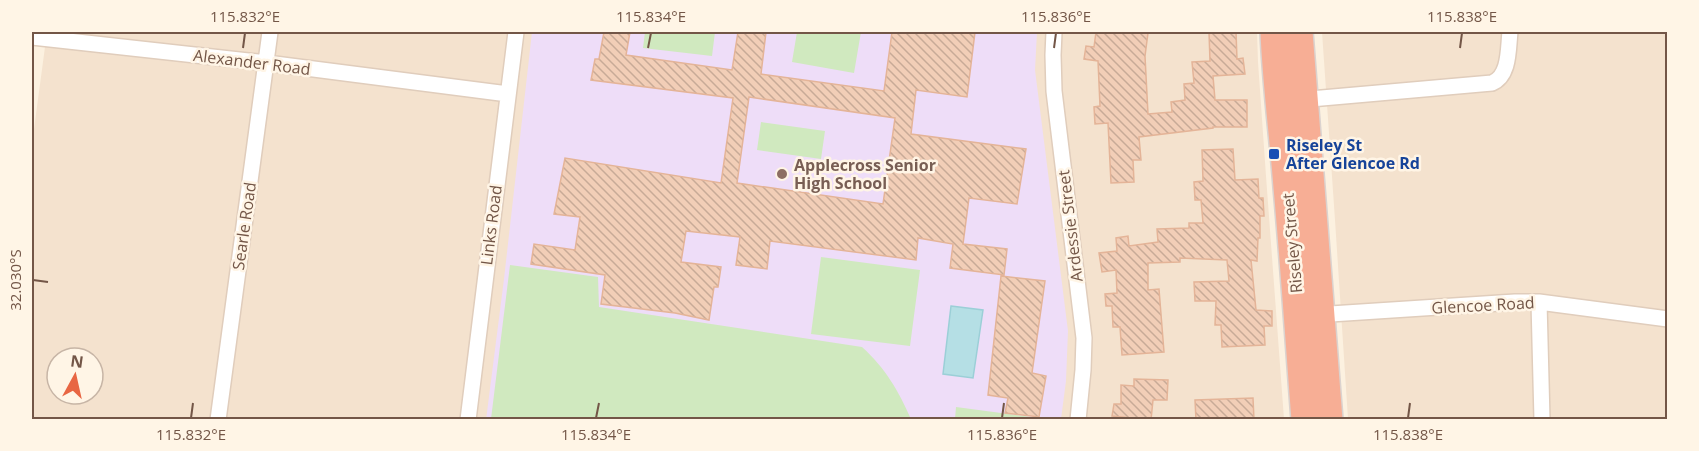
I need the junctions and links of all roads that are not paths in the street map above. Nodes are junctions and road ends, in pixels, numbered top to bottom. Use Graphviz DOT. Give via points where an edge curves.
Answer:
graph roads {
  1 [pos="270,32"];
  2 [pos="516,32"];
  3 [pos="1054,32"];
  4 [pos="1274,32"];
  5 [pos="1299,32"];
  6 [pos="1510,32"];
  7 [pos="32,37"];
  8 [pos="267,63"];
  9 [pos="508,94"];
  10 [pos="1291,99"];
  11 [pos="1539,302"];
  12 [pos="1310,315"];
  13 [pos="1668,319"];
  14 [pos="218,420"];
  15 [pos="468,420"];
  16 [pos="1078,420"];
  17 [pos="1305,420"];
  18 [pos="1329,420"];
  19 [pos="1542,420"];
  1 -- 8 [label="street, Searle Road"];
  2 -- 9 [label="street, Links Road"];
  3 -- 16 [label="street, Ardessie Street" via="1053,73 1084,338"];
  4 -- 10 [label="highway, Riseley Street"];
  5 -- 10 [label="highway, Riseley Street"];
  6 -- 10 [label="street" via="1503,74 1492,83"];
  7 -- 8 [label="street, Alexander Road"];
  8 -- 9 [label="street, Alexander Road"];
  8 -- 14 [label="street, Searle Road"];
  9 -- 15 [label="street, Links Road"];
  10 -- 12 [label="highway, Riseley Street"];
  11 -- 12 [label="street, Glencoe Road"];
  11 -- 13 [label="street, Glencoe Road"];
  11 -- 19 [label="street"];
  12 -- 17 [label="highway, Riseley Street"];
  12 -- 18 [label="highway, Riseley Street"];
}
